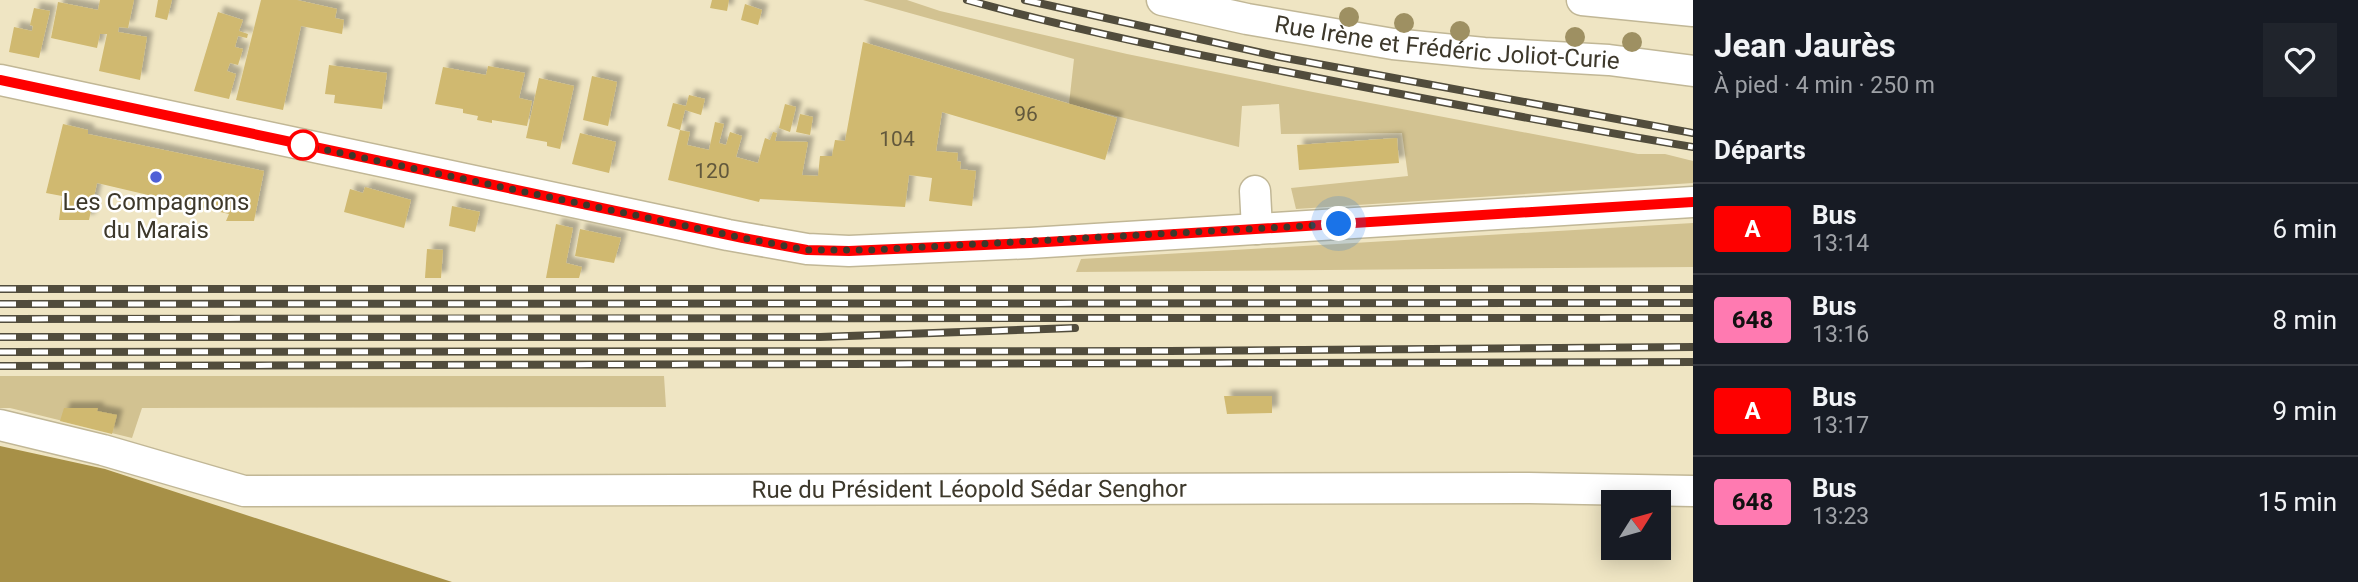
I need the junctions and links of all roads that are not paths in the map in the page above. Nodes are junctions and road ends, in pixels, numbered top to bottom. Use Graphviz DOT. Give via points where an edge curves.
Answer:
graph roads {
  1 [pos="1162,0"];
  2 [pos="1582,0"];
  3 [pos="1693,11"];
  4 [pos="1693,71"];
  5 [pos="0,80"];
  6 [pos="1255,191"];
  7 [pos="1693,202"];
  8 [pos="1257,229"];
  9 [pos="0,425"];
  10 [pos="1693,491"];
  1 -- 4 [label="street, Rue Irène et Frédéric Joliot-Curie" via="1393,44"];
  2 -- 3 [label="street"];
  5 -- 8 [label="street" via="807,250"];
  6 -- 8 [label="street"];
  7 -- 8 [label="street"];
  9 -- 10 [label="street, Rue du Président Léopold Sédar Senghor" via="244,492"];
}
